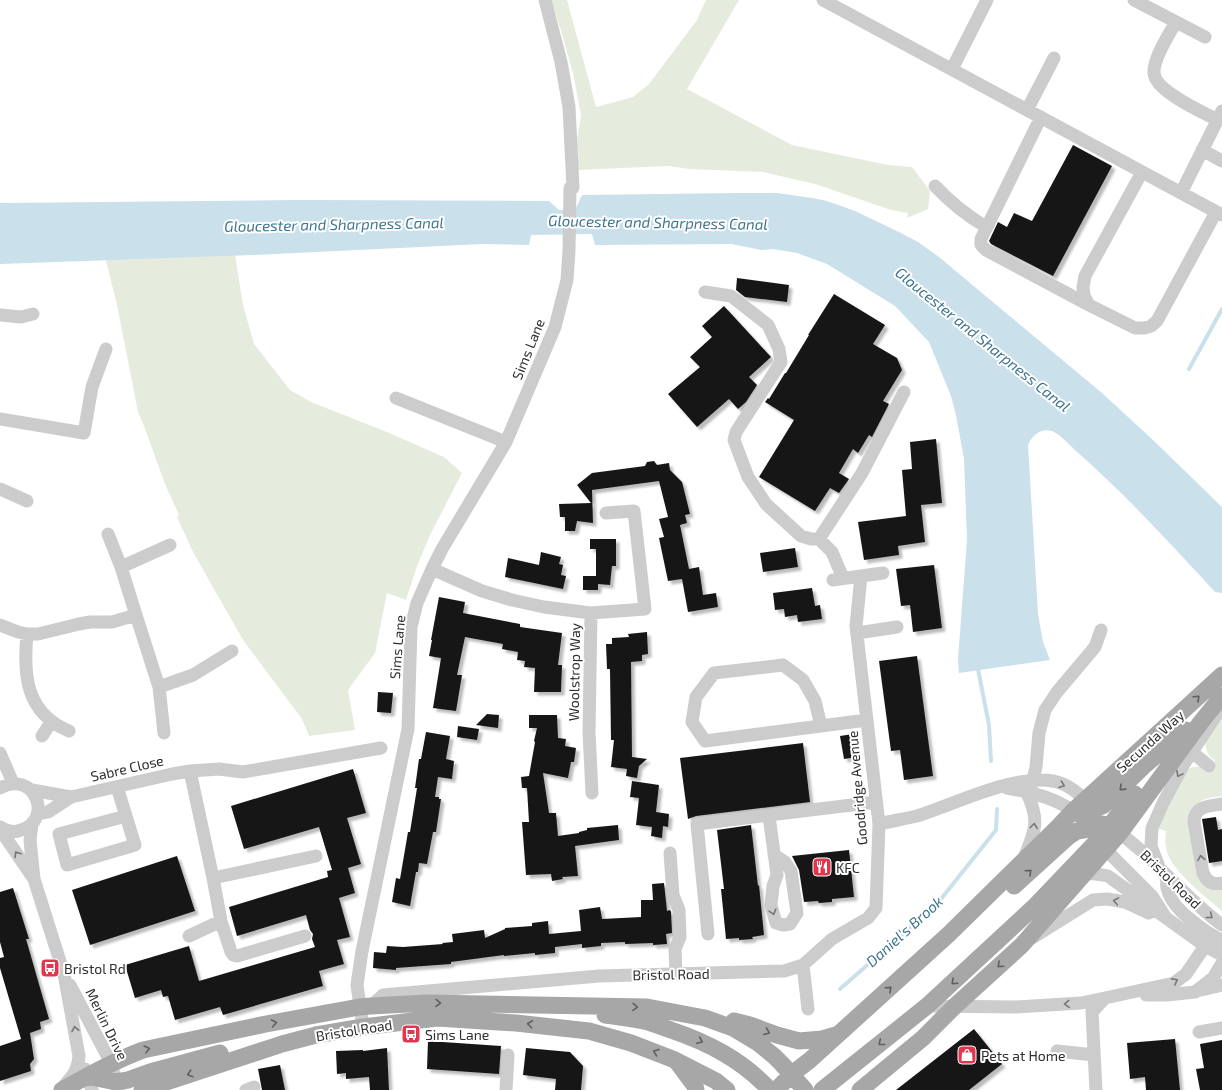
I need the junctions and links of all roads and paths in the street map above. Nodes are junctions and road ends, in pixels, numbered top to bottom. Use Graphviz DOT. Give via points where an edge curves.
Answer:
graph roads {
  1 [pos="545,0"];
  2 [pos="823,0"];
  3 [pos="987,0"];
  4 [pos="1134,0"];
  5 [pos="1176,22"];
  6 [pos="1205,37"];
  7 [pos="1054,58"];
  8 [pos="952,69"];
  9 [pos="1027,110"];
  10 [pos="1220,116"];
  11 [pos="1041,118"];
  12 [pos="1202,150"];
  13 [pos="1222,161"];
  14 [pos="1142,172"];
  15 [pos="935,186"];
  16 [pos="1181,193"];
  17 [pos="1219,214"];
  18 [pos="986,227"];
  19 [pos="705,292"];
  20 [pos="1089,305"];
  21 [pos="33,314"];
  22 [pos="0,315"];
  23 [pos="106,349"];
  24 [pos="904,392"];
  25 [pos="396,398"];
  26 [pos="0,419"];
  27 [pos="506,442"];
  28 [pos="0,489"];
  29 [pos="27,501"];
  30 [pos="606,513"];
  31 [pos="108,534"];
  32 [pos="819,539"];
  33 [pos="170,545"];
  34 [pos="121,567"];
  35 [pos="432,568"];
  36 [pos="883,573"];
  37 [pos="861,576"];
  38 [pos="591,614"];
  39 [pos="136,615"];
  40 [pos="0,625"];
  41 [pos="897,626"];
  42 [pos="1101,630"];
  43 [pos="857,633"];
  44 [pos="27,634"];
  45 [pos="232,651"];
  46 [pos="1222,675"];
  47 [pos="159,687"];
  48 [pos="1222,696"];
  49 [pos="1222,706"];
  50 [pos="867,720"];
  51 [pos="51,722"];
  52 [pos="820,726"];
  53 [pos="69,731"];
  54 [pos="1185,731"];
  55 [pos="164,733"];
  56 [pos="42,736"];
  57 [pos="381,748"];
  58 [pos="1192,752"];
  59 [pos="0,753"];
  60 [pos="1209,766"];
  61 [pos="190,771"];
  62 [pos="13,783"];
  63 [pos="117,786"];
  64 [pos="0,788"];
  65 [pos="1030,788"];
  66 [pos="32,790"];
  67 [pos="592,793"];
  68 [pos="71,797"];
  69 [pos="876,802"];
  70 [pos="1222,804"];
  71 [pos="1083,807"];
  72 [pos="126,816"];
  73 [pos="769,816"];
  74 [pos="35,819"];
  75 [pos="879,824"];
  76 [pos="1,828"];
  77 [pos="1114,829"];
  78 [pos="1098,839"];
  79 [pos="670,853"];
  80 [pos="774,855"];
  81 [pos="316,856"];
  82 [pos="1023,861"];
  83 [pos="1164,873"];
  84 [pos="1084,874"];
  85 [pos="214,878"];
  86 [pos="34,879"];
  87 [pos="1222,883"];
  88 [pos="1053,888"];
  89 [pos="1166,918"];
  90 [pos="221,921"];
  91 [pos="1222,925"];
  92 [pos="708,934"];
  93 [pos="189,936"];
  94 [pos="305,936"];
  95 [pos="1221,940"];
  96 [pos="1022,945"];
  97 [pos="1205,946"];
  98 [pos="1222,955"];
  99 [pos="923,958"];
  100 [pos="1222,963"];
  101 [pos="803,965"];
  102 [pos="784,971"];
  103 [pos="64,974"];
  104 [pos="676,974"];
  105 [pos="1222,985"];
  106 [pos="1195,992"];
  107 [pos="1124,994"];
  108 [pos="1105,998"];
  109 [pos="554,1006"];
  110 [pos="927,1006"];
  111 [pos="955,1006"];
  112 [pos="365,1007"];
  113 [pos="661,1009"];
  114 [pos="808,1009"];
  115 [pos="363,1027"];
  116 [pos="1222,1028"];
  117 [pos="1199,1032"];
  118 [pos="839,1034"];
  119 [pos="923,1038"];
  120 [pos="282,1044"];
  121 [pos="1057,1051"];
  122 [pos="508,1055"];
  123 [pos="1094,1055"];
  124 [pos="79,1056"];
  125 [pos="675,1060"];
  126 [pos="111,1063"];
  127 [pos="793,1082"];
  128 [pos="89,1083"];
  129 [pos="117,1086"];
  130 [pos="62,1090"];
  131 [pos="142,1090"];
  132 [pos="506,1090"];
  133 [pos="696,1090"];
  134 [pos="727,1090"];
  135 [pos="770,1090"];
  136 [pos="776,1090"];
  137 [pos="805,1090"];
  138 [pos="822,1090"];
  139 [pos="860,1090"];
  140 [pos="877,1090"];
  141 [pos="1096,1090"];
  1 -- 27 [label="street, Sims Lane" via="562,62 569,107 573,188 570,188 567,280 555,327"];
  2 -- 8 [label="street"];
  3 -- 8 [label="street"];
  4 -- 5 [label="street"];
  5 -- 6 [label="street"];
  5 -- 10 [label="street" via="1157,57 1154,73 1158,83 1169,93"];
  7 -- 9 [label="street"];
  8 -- 9 [label="street"];
  9 -- 11 [label="street"];
  10 -- 12 [label="street"];
  11 -- 14 [label="street"];
  11 -- 18 [label="street"];
  12 -- 13 [label="street"];
  12 -- 16 [label="street"];
  14 -- 16 [label="street"];
  14 -- 20 [label="street" via="1085,276 1084,296"];
  15 -- 18 [label="street" via="948,200"];
  16 -- 17 [label="street"];
  17 -- 20 [label="street" via="1157,321 1151,326 1135,328"];
  18 -- 20 [label="street" via="980,239 986,250"];
  19 -- 32 [label="street" via="731,296 768,325 774,337 779,349 780,362 736,432 734,440 748,477 766,504 801,536"];
  21 -- 22 [label="street" via="21,317"];
  23 -- 26 [label="street" via="92,387 84,434"];
  24 -- 32 [label="street" via="862,473"];
  25 -- 27 [label="street"];
  27 -- 35 [label="street, Sims Lane"];
  28 -- 29 [label="street"];
  30 -- 38 [label="street, Woolstrop Way" via="634,511 645,609"];
  31 -- 34 [label="street"];
  32 -- 37 [label="street" via="832,552 838,579"];
  33 -- 34 [label="street"];
  34 -- 39 [label="street"];
  35 -- 38 [label="street, Woolstrop Way" via="482,591 512,600"];
  35 -- 112 [label="street, Sims Lane" via="418,603 412,627 408,729 362,951 357,985"];
  36 -- 37 [label="street"];
  37 -- 43 [label="street, Goodridge Avenue"];
  38 -- 67 [label="street, Woolstrop Way" via="589,732"];
  39 -- 44 [label="street" via="112,622 79,624 38,634"];
  39 -- 47 [label="street"];
  40 -- 44 [label="street"];
  41 -- 43 [label="street"];
  42 -- 65 [label="street" via="1095,647 1045,710"];
  43 -- 50 [label="street, Goodridge Avenue"];
  44 -- 51 [label="street" via="25,658 28,683 39,709"];
  45 -- 47 [label="street" via="193,675"];
  71 -- 46 [label="main road, Secunda Way, one-way"];
  47 -- 55 [label="street"];
  48 -- 54 [label="main road"];
  48 -- 77 [label="main road, Secunda Way"];
  49 -- 58 [label="street"];
  50 -- 52 [label="street"];
  50 -- 69 [label="street, Goodridge Avenue"];
  51 -- 53 [label="street"];
  51 -- 56 [label="street"];
  52 -- 52 [label="street" via="816,701 803,680 783,665 714,673 696,697 692,722 705,741"];
  54 -- 71 [label="main road, one-way" via="1104,805"];
  54 -- 77 [label="main road"];
  57 -- 61 [label="street, Sabre Close" via="243,772 219,769"];
  58 -- 60 [label="street"];
  58 -- 83 [label="street, one-way" via="1152,828 1151,846 1155,859"];
  59 -- 62 [label="street"];
  61 -- 63 [label="street, Sabre Close"];
  61 -- 85 [label="street"];
  62 -- 64 [label="street"];
  62 -- 66 [label="street, Sabre Close"];
  63 -- 68 [label="street, Sabre Close"];
  63 -- 72 [label="street"];
  65 -- 71 [label="street" via="1046,797"];
  65 -- 71 [label="street, one-way" via="1046,780 1062,784 1075,790"];
  65 -- 75 [label="street" via="1000,786 917,816"];
  82 -- 65 [label="street, one-way" via="1035,826 1036,814"];
  66 -- 68 [label="street, Sabre Close"];
  66 -- 74 [label="street, Merlin Drive" via="38,806"];
  68 -- 74 [label="street, Sabre Close"];
  69 -- 73 [label="street"];
  69 -- 75 [label="street, Goodridge Avenue"];
  87 -- 70 [label="street, one-way" via="1212,883 1205,878 1194,822 1198,810"];
  71 -- 77 [label="street, Bristol Road"];
  71 -- 78 [label="street"];
  71 -- 82 [label="main road"];
  72 -- 72 [label="street" via="135,845 67,865 59,834"];
  73 -- 80 [label="street"];
  73 -- 92 [label="street" via="697,824"];
  74 -- 76 [label="street, Sabre Close" via="25,829 18,831"];
  74 -- 86 [label="street, Merlin Drive" via="30,840"];
  75 -- 101 [label="street, Goodridge Avenue" via="876,908 868,918 832,939"];
  86 -- 76 [label="street, Merlin Drive, one-way"];
  77 -- 78 [label="main road"];
  77 -- 78 [label="main road" via="1100,824"];
  77 -- 83 [label="street, Bristol Road" via="1130,840"];
  78 -- 84 [label="main road"];
  78 -- 88 [label="main road"];
  78 -- 89 [label="street" via="1152,896"];
  99 -- 78 [label="main road, one-way" via="993,904 1068,836 1078,831"];
  79 -- 104 [label="street" via="673,895 679,910 680,937 675,949"];
  80 -- 80 [label="street, one-way" via="777,874 770,905 776,922 790,924 796,913 791,871 785,862"];
  81 -- 85 [label="street"];
  82 -- 99 [label="main road"];
  83 -- 91 [label="street, Bristol Road, one-way" via="1192,901"];
  83 -- 95 [label="street" via="1167,888 1178,909"];
  84 -- 88 [label="street"];
  84 -- 89 [label="street, Bristol Road" via="1108,876"];
  84 -- 96 [label="main road"];
  85 -- 90 [label="street"];
  86 -- 103 [label="street, Merlin Drive"];
  88 -- 110 [label="main road, one-way"];
  89 -- 96 [label="street, one-way" via="1125,902 1093,900"];
  89 -- 97 [label="street, Bristol Road"];
  90 -- 93 [label="street"];
  90 -- 94 [label="street" via="231,952 236,956"];
  95 -- 97 [label="street"];
  96 -- 111 [label="main road, one-way"];
  97 -- 98 [label="street, Bristol Road"];
  107 -- 97 [label="street, one-way" via="1174,983 1186,974"];
  118 -- 99 [label="main road, one-way"];
  100 -- 106 [label="street" via="1213,978"];
  101 -- 102 [label="street, Goodridge Avenue"];
  101 -- 114 [label="street"];
  102 -- 104 [label="street, Bristol Road"];
  124 -- 103 [label="street, Merlin Drive, one-way"];
  103 -- 126 [label="street, Merlin Drive"];
  104 -- 112 [label="street, Bristol Road" via="599,976 383,995"];
  105 -- 106 [label="street"];
  106 -- 107 [label="street" via="1167,995"];
  107 -- 108 [label="street"];
  108 -- 111 [label="street, one-way" via="1081,1003 1016,1007"];
  108 -- 123 [label="street" via="1092,1012"];
  112 -- 109 [label="main road, Bristol Road, one-way" via="427,1003"];
  109 -- 113 [label="main road, Bristol Road, one-way"];
  109 -- 135 [label="main road, one-way" via="648,1022 690,1036 740,1063"];
  110 -- 111 [label="street"];
  110 -- 138 [label="main road, one-way"];
  111 -- 119 [label="main road"];
  112 -- 115 [label="street, Sims Lane"];
  126 -- 112 [label="main road, Bristol Road, one-way" via="143,1050 266,1024"];
  113 -- 118 [label="main road, one-way" via="702,1012 750,1025 791,1040 822,1039"];
  113 -- 127 [label="main road, Bristol Road" via="705,1018 733,1028 758,1043 782,1064"];
  115 -- 120 [label="main road, Bristol Road"];
  125 -- 115 [label="main road, Bristol Road, one-way" via="631,1043 589,1031 516,1023 437,1018"];
  116 -- 117 [label="street"];
  118 -- 127 [label="main road" via="810,1060"];
  119 -- 139 [label="main road"];
  119 -- 140 [label="main road"];
  120 -- 129 [label="main road" via="234,1049 150,1072"];
  120 -- 131 [label="main road, Bristol Road, one-way"];
  121 -- 123 [label="street"];
  122 -- 132 [label="street"];
  123 -- 141 [label="street"];
  124 -- 128 [label="street, Merlin Drive"];
  124 -- 130 [label="street, Merlin Drive" via="75,1072"];
  125 -- 133 [label="main road"];
  125 -- 134 [label="main road, Bristol Road" via="716,1081"];
  126 -- 128 [label="main road, Bristol Road"];
  126 -- 129 [label="street, Merlin Drive"];
  127 -- 136 [label="main road"];
  127 -- 137 [label="main road, Bristol Road"];
  128 -- 129 [label="main road"];
  128 -- 130 [label="main road, Bristol Road"];
}
